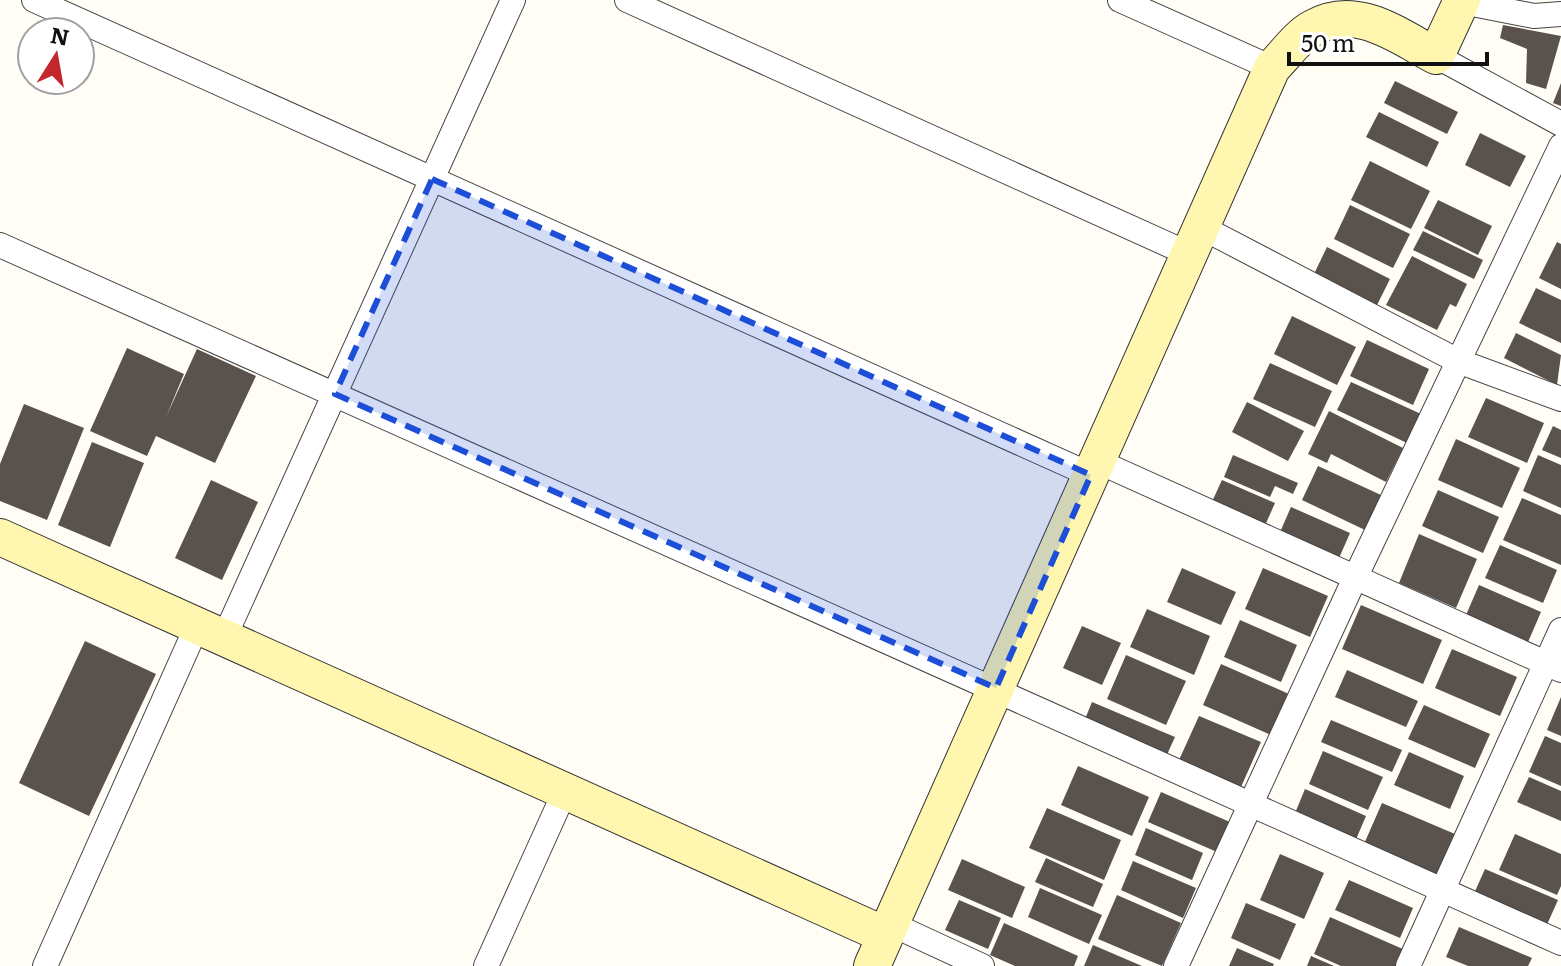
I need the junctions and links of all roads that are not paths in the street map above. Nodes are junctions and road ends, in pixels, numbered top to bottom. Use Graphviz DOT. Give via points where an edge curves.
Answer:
graph roads {
  1 [pos="34,0"];
  2 [pos="513,0"];
  3 [pos="627,0"];
  4 [pos="1120,0"];
  5 [pos="1462,1"];
  6 [pos="1173,11"];
  7 [pos="1561,14"];
  8 [pos="1436,56"];
  9 [pos="1272,68"];
  10 [pos="1561,124"];
  11 [pos="1561,146"];
  12 [pos="432,179"];
  13 [pos="1195,241"];
  14 [pos="0,245"];
  15 [pos="1458,361"];
  16 [pos="335,394"];
  17 [pos="1561,399"];
  18 [pos="1094,468"];
  19 [pos="0,537"];
  20 [pos="1355,578"];
  21 [pos="1561,630"];
  22 [pos="210,632"];
  23 [pos="1553,667"];
  24 [pos="996,688"];
  25 [pos="565,791"];
  26 [pos="1250,803"];
  27 [pos="1442,889"];
  28 [pos="883,942"];
  29 [pos="1561,943"];
  30 [pos="45,966"];
  31 [pos="486,966"];
  32 [pos="982,966"];
  33 [pos="1176,966"];
  34 [pos="1408,966"];
  1 -- 12 [label="street"];
  2 -- 12 [label="street"];
  3 -- 13 [label="street"];
  4 -- 6 [label="street"];
  5 -- 7 [label="street" via="1534,16"];
  5 -- 8 [label="street"];
  6 -- 9 [label="street"];
  8 -- 9 [label="street" via="1363,18 1344,18 1311,29"];
  8 -- 10 [label="street"];
  9 -- 13 [label="street"];
  11 -- 15 [label="street"];
  12 -- 16 [label="street"];
  12 -- 18 [label="street"];
  13 -- 15 [label="street"];
  13 -- 18 [label="street"];
  14 -- 16 [label="street"];
  15 -- 17 [label="street"];
  15 -- 20 [label="street"];
  16 -- 22 [label="street"];
  16 -- 24 [label="street"];
  18 -- 20 [label="street"];
  18 -- 24 [label="street"];
  19 -- 22 [label="street"];
  20 -- 23 [label="street"];
  20 -- 26 [label="street"];
  21 -- 23 [label="street"];
  22 -- 25 [label="street"];
  22 -- 30 [label="street"];
  23 -- 27 [label="street"];
  24 -- 26 [label="street"];
  24 -- 28 [label="street"];
  25 -- 28 [label="street"];
  25 -- 31 [label="street"];
  26 -- 27 [label="street"];
  26 -- 33 [label="street"];
  27 -- 29 [label="street"];
  27 -- 34 [label="street"];
  28 -- 32 [label="street"];
}
